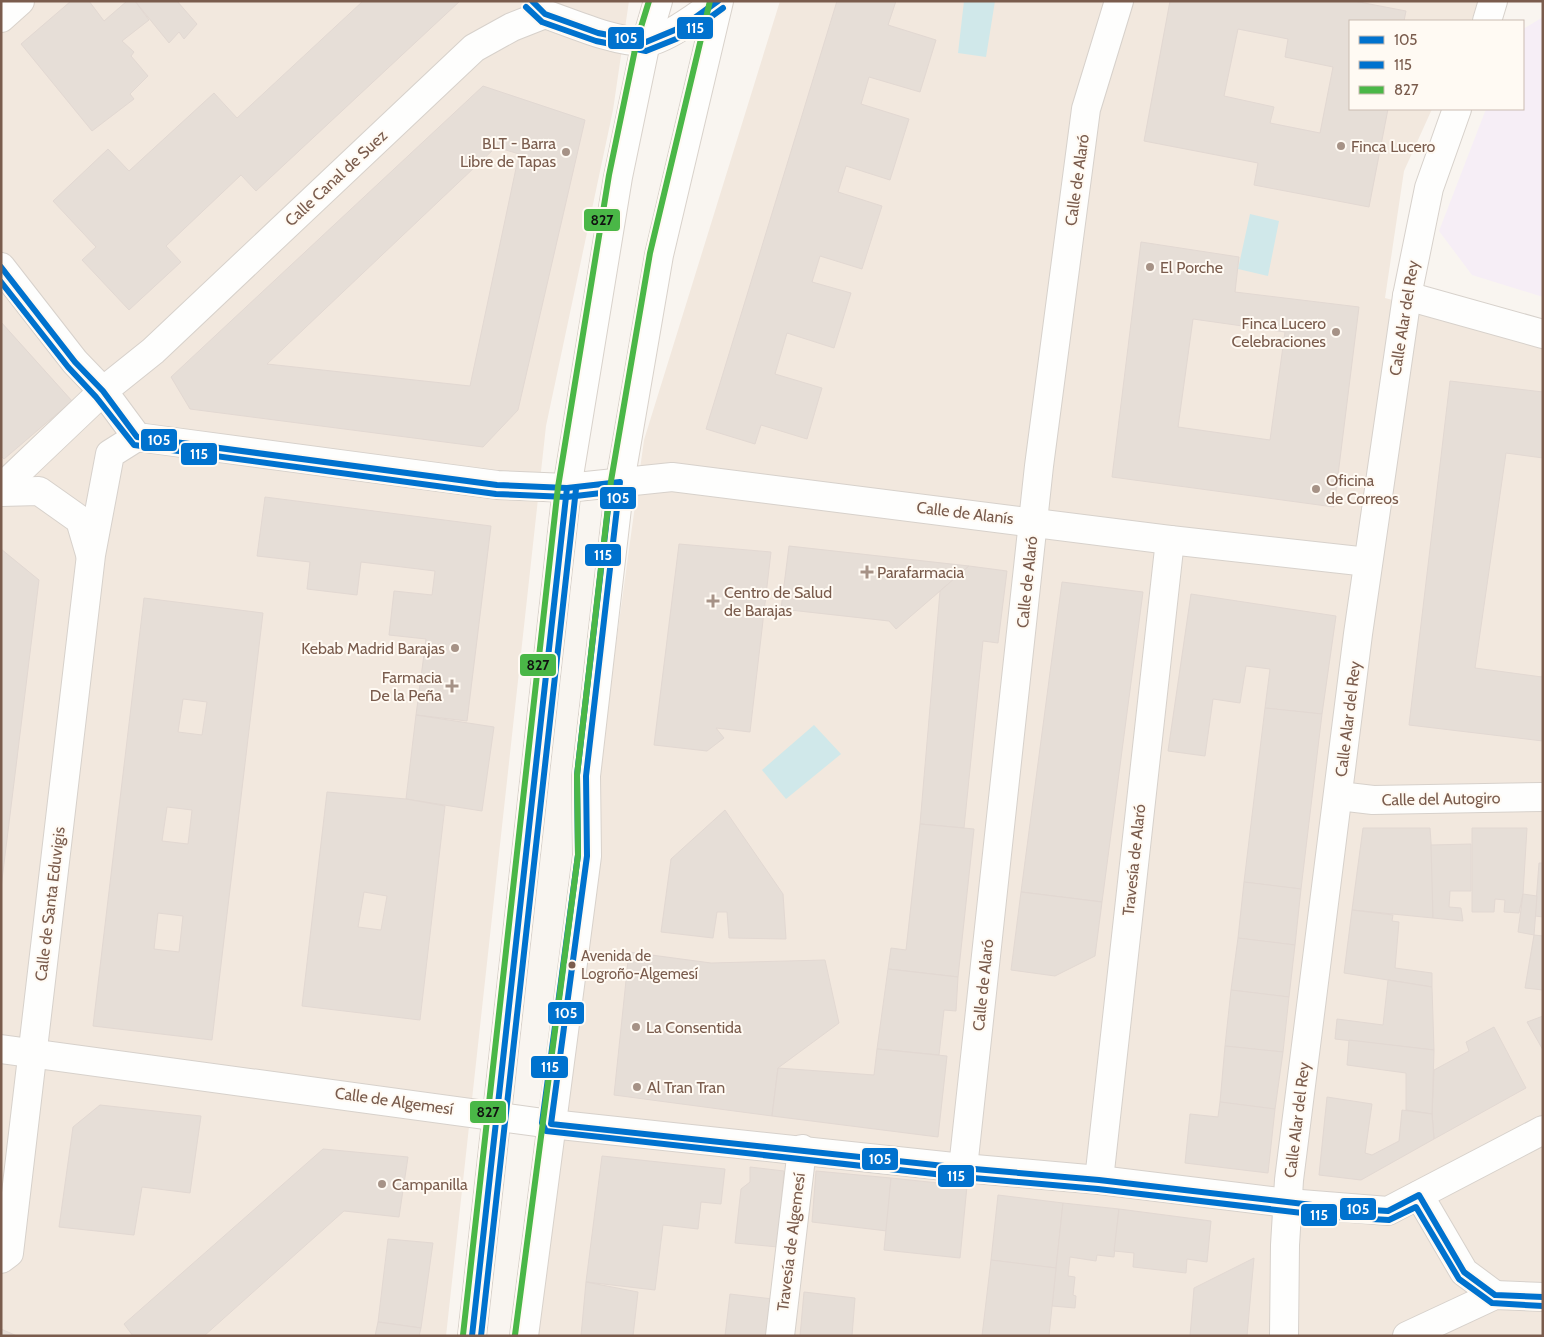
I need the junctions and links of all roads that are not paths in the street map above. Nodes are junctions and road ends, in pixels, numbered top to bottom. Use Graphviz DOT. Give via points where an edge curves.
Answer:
graph roads {
  1 [pos="20,1"];
  2 [pos="658,1"];
  3 [pos="718,1"];
  4 [pos="1119,1"];
  5 [pos="1493,1"];
  6 [pos="539,8"];
  7 [pos="1,18"];
  8 [pos="1487,20"];
  9 [pos="646,42"];
  10 [pos="1457,110"];
  11 [pos="1,267"];
  12 [pos="1407,296"];
  13 [pos="1543,334"];
  14 [pos="103,390"];
  15 [pos="138,437"];
  16 [pos="620,482"];
  17 [pos="567,488"];
  18 [pos="1,490"];
  19 [pos="1033,522"];
  20 [pos="1170,540"];
  21 [pos="90,555"];
  22 [pos="1368,562"];
  23 [pos="1339,796"];
  24 [pos="1543,797"];
  25 [pos="1,1049"];
  26 [pos="32,1052"];
  27 [pos="498,1115"];
  28 [pos="551,1124"];
  29 [pos="1543,1130"];
  30 [pos="802,1149"];
  31 [pos="963,1168"];
  32 [pos="1099,1180"];
  33 [pos="1418,1194"];
  34 [pos="1288,1203"];
  35 [pos="5,1256"];
  36 [pos="1495,1295"];
  37 [pos="1543,1297"];
  38 [pos="472,1336"];
  39 [pos="524,1336"];
  40 [pos="780,1336"];
  41 [pos="1284,1336"];
  42 [pos="1407,1336"];
  1 -- 7 [label="street"];
  2 -- 9 [label="street"];
  3 -- 9 [label="street" via="682,27"];
  3 -- 16 [label="street" via="660,255"];
  4 -- 19 [label="street, Calle de Alaró" via="1086,109"];
  5 -- 8 [label="street"];
  6 -- 9 [label="street, Calle Canal de Suez" via="598,33"];
  6 -- 14 [label="street, Calle Canal de Suez" via="474,48 153,351"];
  9 -- 17 [label="street" via="618,177"];
  10 -- 12 [label="street, Calle Alar del Rey" via="1429,188"];
  11 -- 14 [label="street" via="75,362"];
  12 -- 13 [label="street"];
  12 -- 22 [label="street, Calle Alar del Rey"];
  14 -- 15 [label="street"];
  14 -- 18 [label="street, Calle Canal de Suez"];
  15 -- 17 [label="street, Calle de Alanís" via="497,485"];
  15 -- 21 [label="street, Calle de Santa Eduvigis" via="110,454"];
  16 -- 17 [label="street, Calle de Alanís"];
  16 -- 19 [label="street, Calle de Alanís" via="672,477"];
  16 -- 28 [label="street" via="586,776 587,856"];
  17 -- 27 [label="street"];
  18 -- 21 [label="street, Calle de Santa Eduvigis" via="39,491 80,520"];
  19 -- 20 [label="street, Calle de Alanís"];
  19 -- 31 [label="street, Calle de Alaró"];
  20 -- 22 [label="street, Calle de Alanís"];
  20 -- 32 [label="street, Travesía de Alaró"];
  21 -- 26 [label="street, Calle de Santa Eduvigis"];
  22 -- 23 [label="street, Calle Alar del Rey"];
  23 -- 24 [label="street, Calle del Autogiro" via="1373,800"];
  23 -- 34 [label="street, Calle Alar del Rey"];
  25 -- 26 [label="street, Calle de Algemesí"];
  26 -- 27 [label="street, Calle de Algemesí"];
  26 -- 35 [label="street, Calle de Santa Eduvigis"];
  27 -- 28 [label="street, Calle de Algemesí"];
  27 -- 38 [label="street"];
  28 -- 30 [label="street, Calle de Algemesí"];
  28 -- 39 [label="street"];
  29 -- 33 [label="street, Calle de Algemesí"];
  30 -- 31 [label="street, Calle de Algemesí"];
  30 -- 40 [label="street, Travesía de Algemesí"];
  31 -- 32 [label="street, Calle de Algemesí"];
  32 -- 34 [label="street, Calle de Algemesí"];
  33 -- 34 [label="street, Calle de Algemesí" via="1388,1211"];
  33 -- 36 [label="street" via="1464,1272"];
  34 -- 41 [label="street, Calle Alar del Rey"];
  36 -- 37 [label="street"];
  36 -- 42 [label="street"];
}
